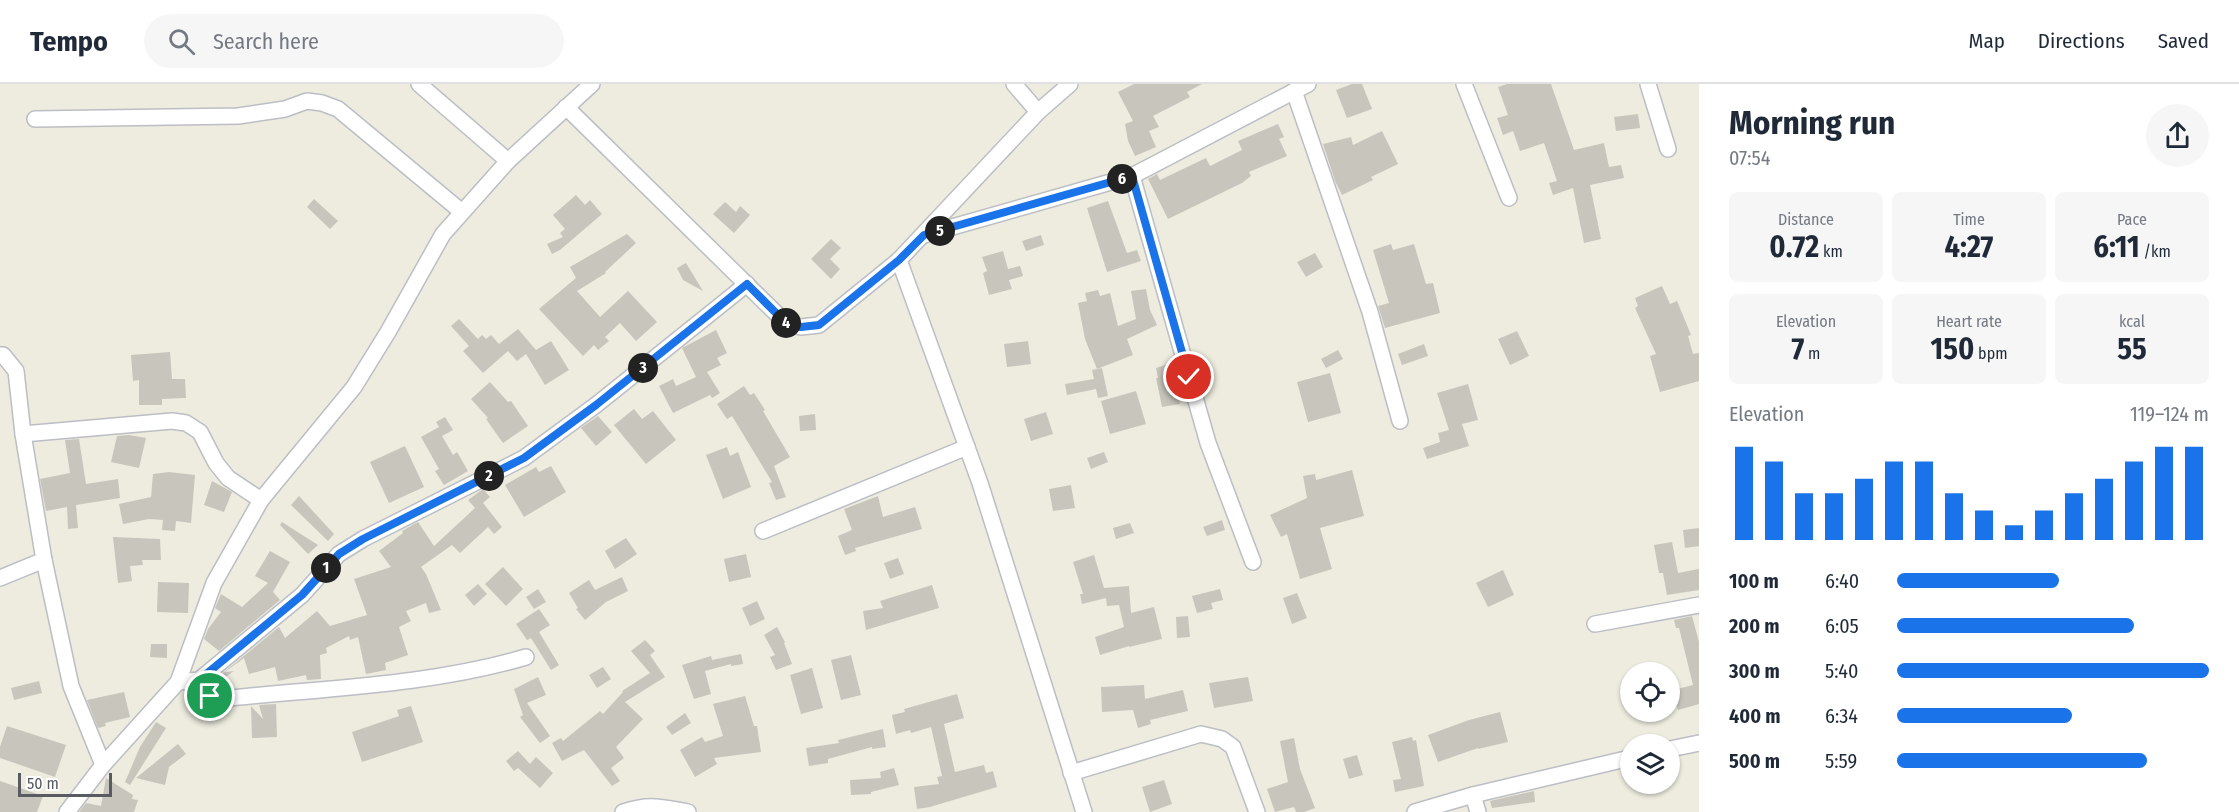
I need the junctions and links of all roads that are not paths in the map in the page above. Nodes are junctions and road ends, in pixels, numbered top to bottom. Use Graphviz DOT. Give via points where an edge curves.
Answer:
graph roads {
  1 [pos="419,84"];
  2 [pos="1014,84"];
  3 [pos="1070,84"];
  4 [pos="1464,84"];
  5 [pos="1648,84"];
  6 [pos="591,85"];
  7 [pos="1301,88"];
  8 [pos="566,107"];
  9 [pos="1038,112"];
  10 [pos="35,120"];
  11 [pos="1668,149"];
  12 [pos="508,161"];
  13 [pos="1132,176"];
  14 [pos="1509,198"];
  15 [pos="462,212"];
  16 [pos="924,235"];
  17 [pos="899,260"];
  18 [pos="747,284"];
  19 [pos="0,355"];
  20 [pos="1400,420"];
  21 [pos="23,434"];
  22 [pos="967,447"];
  23 [pos="261,500"];
  24 [pos="764,531"];
  25 [pos="44,560"];
  26 [pos="1253,562"];
  27 [pos="0,579"];
  28 [pos="1699,605"];
  29 [pos="1595,624"];
  30 [pos="526,657"];
  31 [pos="199,680"];
  32 [pos="178,682"];
  33 [pos="1699,743"];
  34 [pos="1680,747"];
  35 [pos="1620,760"];
  36 [pos="103,765"];
  37 [pos="1071,773"];
  38 [pos="1473,795"];
  39 [pos="67,812"];
  40 [pos="623,812"];
  41 [pos="688,812"];
  42 [pos="1084,812"];
  43 [pos="1257,812"];
  44 [pos="1415,812"];
  45 [pos="1478,812"];
  1 -- 12 [label="street"];
  2 -- 9 [label="street"];
  3 -- 9 [label="street"];
  4 -- 14 [label="street"];
  5 -- 11 [label="street"];
  6 -- 8 [label="street"];
  7 -- 13 [label="street"];
  7 -- 20 [label="street"];
  8 -- 12 [label="street"];
  8 -- 18 [label="street"];
  9 -- 16 [label="street"];
  10 -- 15 [label="street" via="238,116 285,110 307,101 322,103 338,109"];
  12 -- 15 [label="street"];
  13 -- 16 [label="street"];
  13 -- 26 [label="street" via="1208,443"];
  15 -- 23 [label="street" via="443,234 354,387"];
  16 -- 17 [label="street"];
  17 -- 18 [label="street" via="827,320 811,327 787,324"];
  17 -- 22 [label="street"];
  18 -- 31 [label="street" via="524,458 339,554 302,595"];
  19 -- 21 [label="street" via="16,371"];
  21 -- 23 [label="street" via="186,423 200,432 228,478"];
  21 -- 25 [label="street"];
  22 -- 24 [label="street"];
  22 -- 37 [label="street"];
  23 -- 32 [label="street" via="214,583"];
  25 -- 27 [label="street"];
  25 -- 36 [label="street" via="71,686"];
  28 -- 29 [label="street"];
  30 -- 31 [label="street" via="439,677 220,699 210,696"];
  31 -- 32 [label="street"];
  32 -- 36 [label="street"];
  33 -- 34 [label="street"];
  35 -- 38 [label="street"];
  36 -- 39 [label="street"];
  37 -- 42 [label="street"];
  37 -- 43 [label="street" via="1201,734 1222,739 1233,747"];
  38 -- 44 [label="street"];
  38 -- 45 [label="street"];
  40 -- 41 [label="street" via="651,805"];
}
